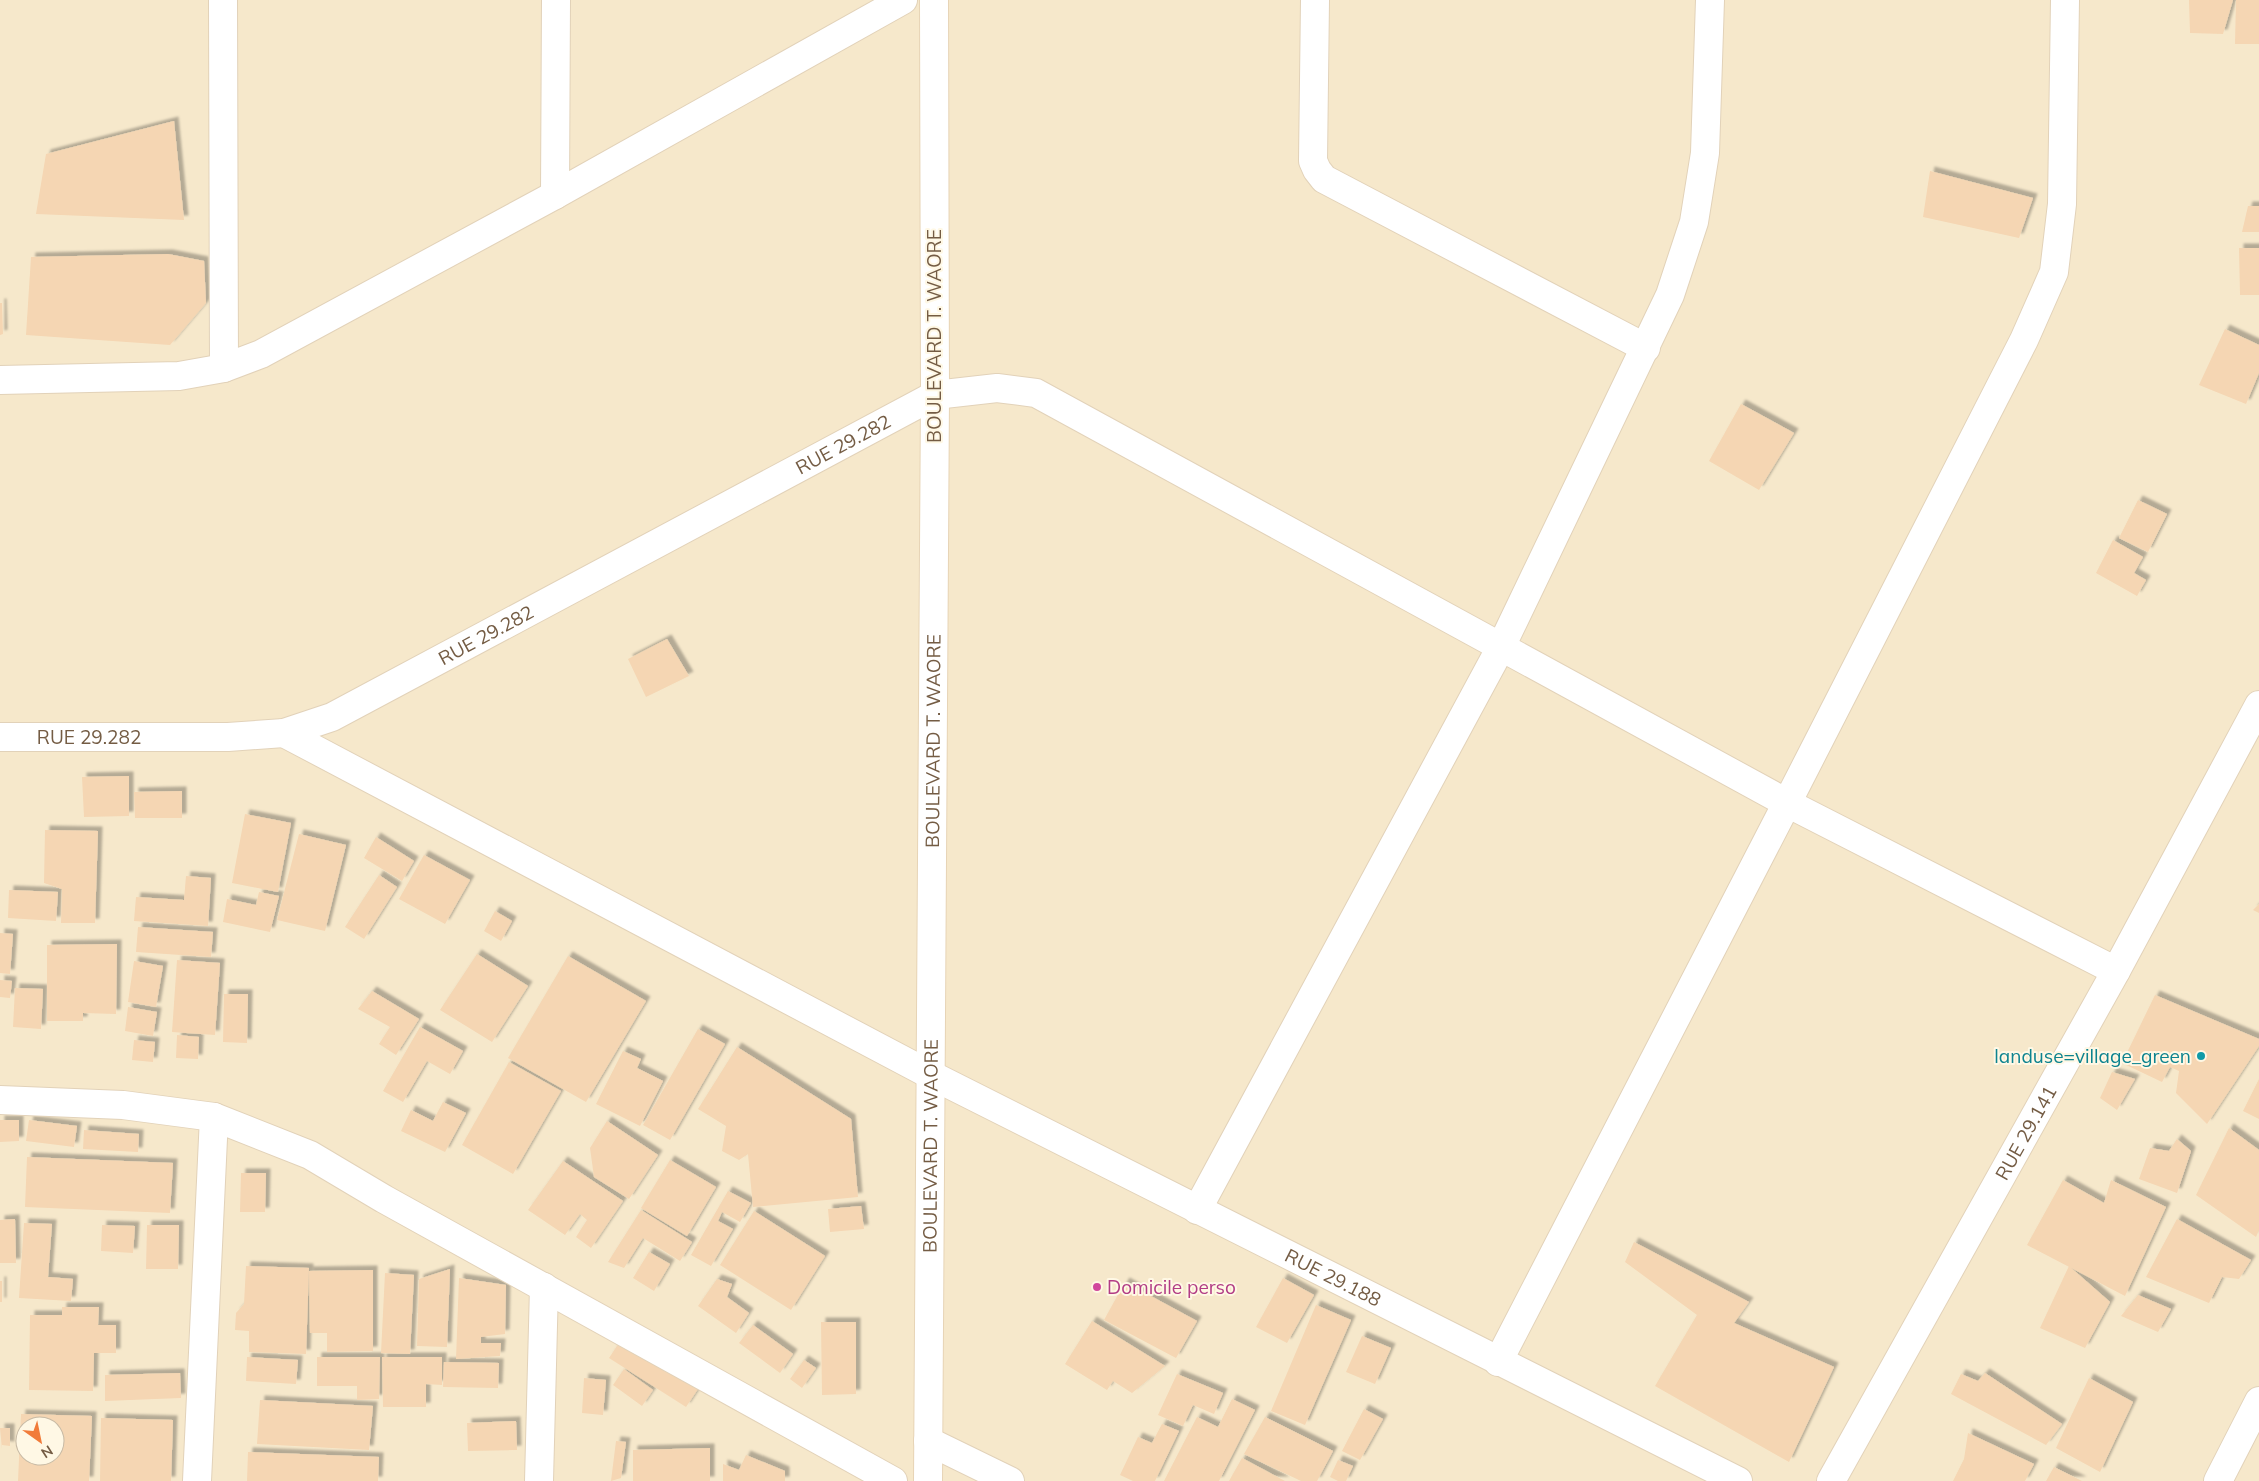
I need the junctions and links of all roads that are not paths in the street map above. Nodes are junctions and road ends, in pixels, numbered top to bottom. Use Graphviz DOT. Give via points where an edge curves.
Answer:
graph roads {
  1 [pos="223,0"];
  2 [pos="556,0"];
  3 [pos="903,0"];
  4 [pos="934,0"];
  5 [pos="1315,0"];
  6 [pos="1710,0"];
  7 [pos="2065,0"];
  8 [pos="555,194"];
  9 [pos="1646,348"];
  10 [pos="224,368"];
  11 [pos="0,380"];
  12 [pos="935,395"];
  13 [pos="1501,647"];
  14 [pos="2259,704"];
  15 [pos="284,733"];
  16 [pos="0,737"];
  17 [pos="1788,803"];
  18 [pos="2116,971"];
  19 [pos="929,1074"];
  20 [pos="0,1100"];
  21 [pos="214,1117"];
  22 [pos="1197,1210"];
  23 [pos="544,1287"];
  24 [pos="1498,1362"];
  25 [pos="2259,1401"];
  26 [pos="928,1441"];
  27 [pos="197,1481"];
  28 [pos="539,1481"];
  29 [pos="893,1481"];
  30 [pos="928,1481"];
  31 [pos="1010,1481"];
  32 [pos="1738,1481"];
  33 [pos="1831,1481"];
  34 [pos="2218,1481"];
  1 -- 10 [label="street"];
  2 -- 8 [label="street"];
  3 -- 8 [label="street"];
  4 -- 12 [label="street, BOULEVARD T. WAORE"];
  5 -- 9 [label="street" via="1313,161 1324,179"];
  6 -- 9 [label="street" via="1705,153 1694,222 1670,295"];
  7 -- 17 [label="street" via="2062,204 2054,272 2019,348"];
  8 -- 10 [label="street" via="261,354"];
  9 -- 13 [label="street"];
  10 -- 11 [label="street" via="179,376"];
  12 -- 13 [label="street" via="997,388 1036,393"];
  12 -- 15 [label="street, RUE 29.282" via="332,718"];
  12 -- 19 [label="street, BOULEVARD T. WAORE"];
  13 -- 17 [label="street"];
  13 -- 22 [label="street"];
  14 -- 18 [label="street, RUE 29.141"];
  15 -- 16 [label="street, RUE 29.282" via="228,738"];
  15 -- 19 [label="street, RUE 29.188"];
  17 -- 18 [label="street"];
  17 -- 24 [label="street"];
  18 -- 33 [label="street, RUE 29.141"];
  19 -- 22 [label="street, RUE 29.188"];
  19 -- 26 [label="street, BOULEVARD T. WAORE"];
  20 -- 21 [label="street" via="123,1105"];
  21 -- 23 [label="street" via="310,1154 384,1199"];
  21 -- 27 [label="street"];
  22 -- 24 [label="street, RUE 29.188"];
  23 -- 28 [label="street"];
  23 -- 29 [label="street"];
  24 -- 32 [label="street, RUE 29.188"];
  25 -- 34 [label="street"];
  26 -- 30 [label="street, BOULEVARD T. WAORE"];
  26 -- 31 [label="street"];
}
